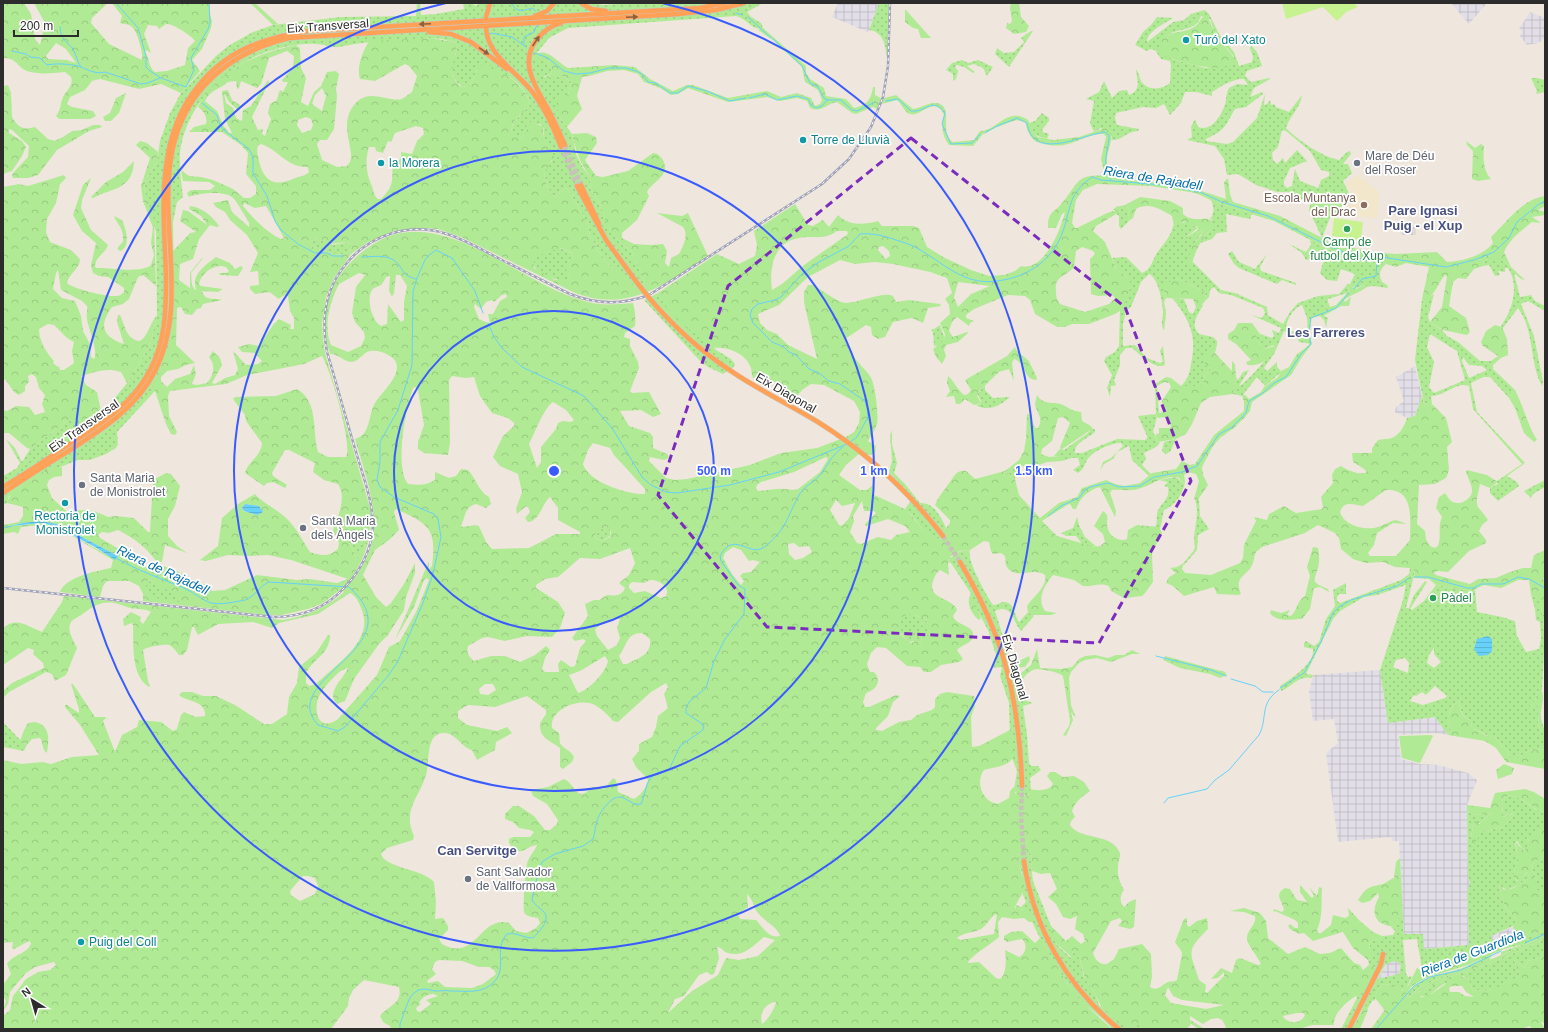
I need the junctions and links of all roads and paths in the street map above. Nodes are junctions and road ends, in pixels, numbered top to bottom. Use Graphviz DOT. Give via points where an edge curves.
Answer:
graph roads {
  1 [pos="492,3"];
  2 [pos="554,3"];
  3 [pos="580,3"];
  4 [pos="725,3"];
  5 [pos="744,3"];
  6 [pos="632,11"];
  7 [pos="487,17"];
  8 [pos="522,19"];
  9 [pos="579,20"];
  10 [pos="417,30"];
  11 [pos="533,93"];
  12 [pos="541,98"];
  13 [pos="579,185"];
  14 [pos="3,487"];
  15 [pos="3,493"];
  16 [pos="943,536"];
  17 [pos="960,562"];
  18 [pos="1022,786"];
  19 [pos="1024,861"];
  20 [pos="1383,954"];
  21 [pos="1389,959"];
  22 [pos="1381,964"];
  23 [pos="1119,1029"];
  24 [pos="1349,1029"];
  1 -- 7 [label="highway"];
  2 -- 8 [label="highway" via="547,11"];
  3 -- 6 [label="highway" via="597,10"];
  4 -- 6 [label="highway, Eix Transversal" via="700,8"];
  9 -- 5 [label="highway, Eix Transversal, one-way" via="700,12"];
  6 -- 8 [label="highway, Eix Transversal"];
  8 -- 14 [label="highway, Eix Transversal, one-way" via="288,34 246,47 210,73 192,93 181,111 166,153 165,317 160,344 151,368 136,392 112,415"];
  9 -- 10 [label="highway, Eix Transversal"];
  12 -- 9 [label="highway, one-way" via="528,67 532,46 550,27"];
  10 -- 11 [label="highway, one-way" via="451,34 471,42"];
  10 -- 15 [label="highway, Eix Transversal" via="310,36 274,42 233,60 206,84 184,116 171,152 168,178 170,320 165,345 154,372 135,401 117,418"];
  11 -- 12 [label="highway" via="563,146 553,119"];
  11 -- 12 [label="highway" via="492,48 487,28 500,54"];
  13 -- 16 [label="highway, Eix Diagonal, bridge" via="622,263 650,299 686,335 725,367 758,389 818,422 856,449 891,478"];
  17 -- 18 [label="highway, Eix Diagonal" via="990,619 1007,667 1019,727"];
  19 -- 23 [label="highway" via="1035,910 1054,953 1090,1002"];
  20 -- 22 [label="highway"];
  21 -- 22 [label="highway"];
  22 -- 24 [label="highway"];
}
